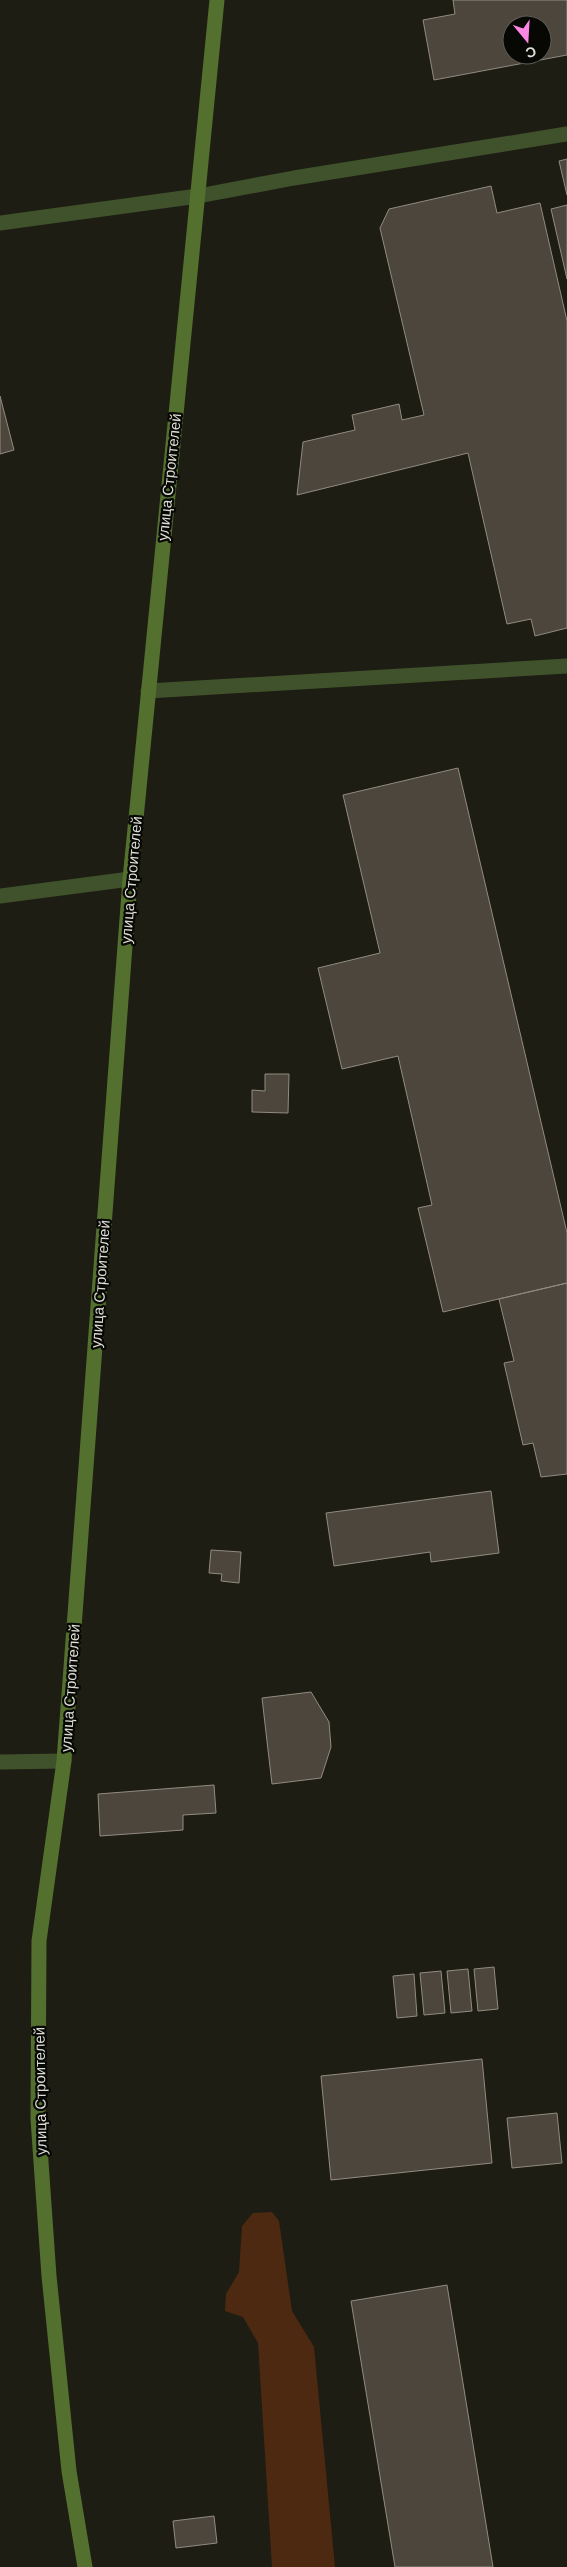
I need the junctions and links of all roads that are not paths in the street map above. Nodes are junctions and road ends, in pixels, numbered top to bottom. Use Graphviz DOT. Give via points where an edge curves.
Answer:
graph roads {
  1 [pos="217,0"];
  2 [pos="567,134"];
  3 [pos="198,196"];
  4 [pos="0,223"];
  5 [pos="567,666"];
  6 [pos="148,691"];
  7 [pos="130,880"];
  8 [pos="0,896"];
  9 [pos="64,1761"];
  10 [pos="0,1762"];
  11 [pos="85,2567"];
  1 -- 3 [label="main road, улица Строителей"];
  2 -- 3 [label="street"];
  3 -- 4 [label="street"];
  3 -- 6 [label="main road, улица Строителей"];
  5 -- 6 [label="street"];
  6 -- 7 [label="main road, улица Строителей"];
  7 -- 8 [label="street"];
  7 -- 9 [label="main road, улица Строителей"];
  9 -- 10 [label="street"];
  9 -- 11 [label="main road, улица Строителей" via="39,1941 38,2119 49,2276 69,2471"];
}
